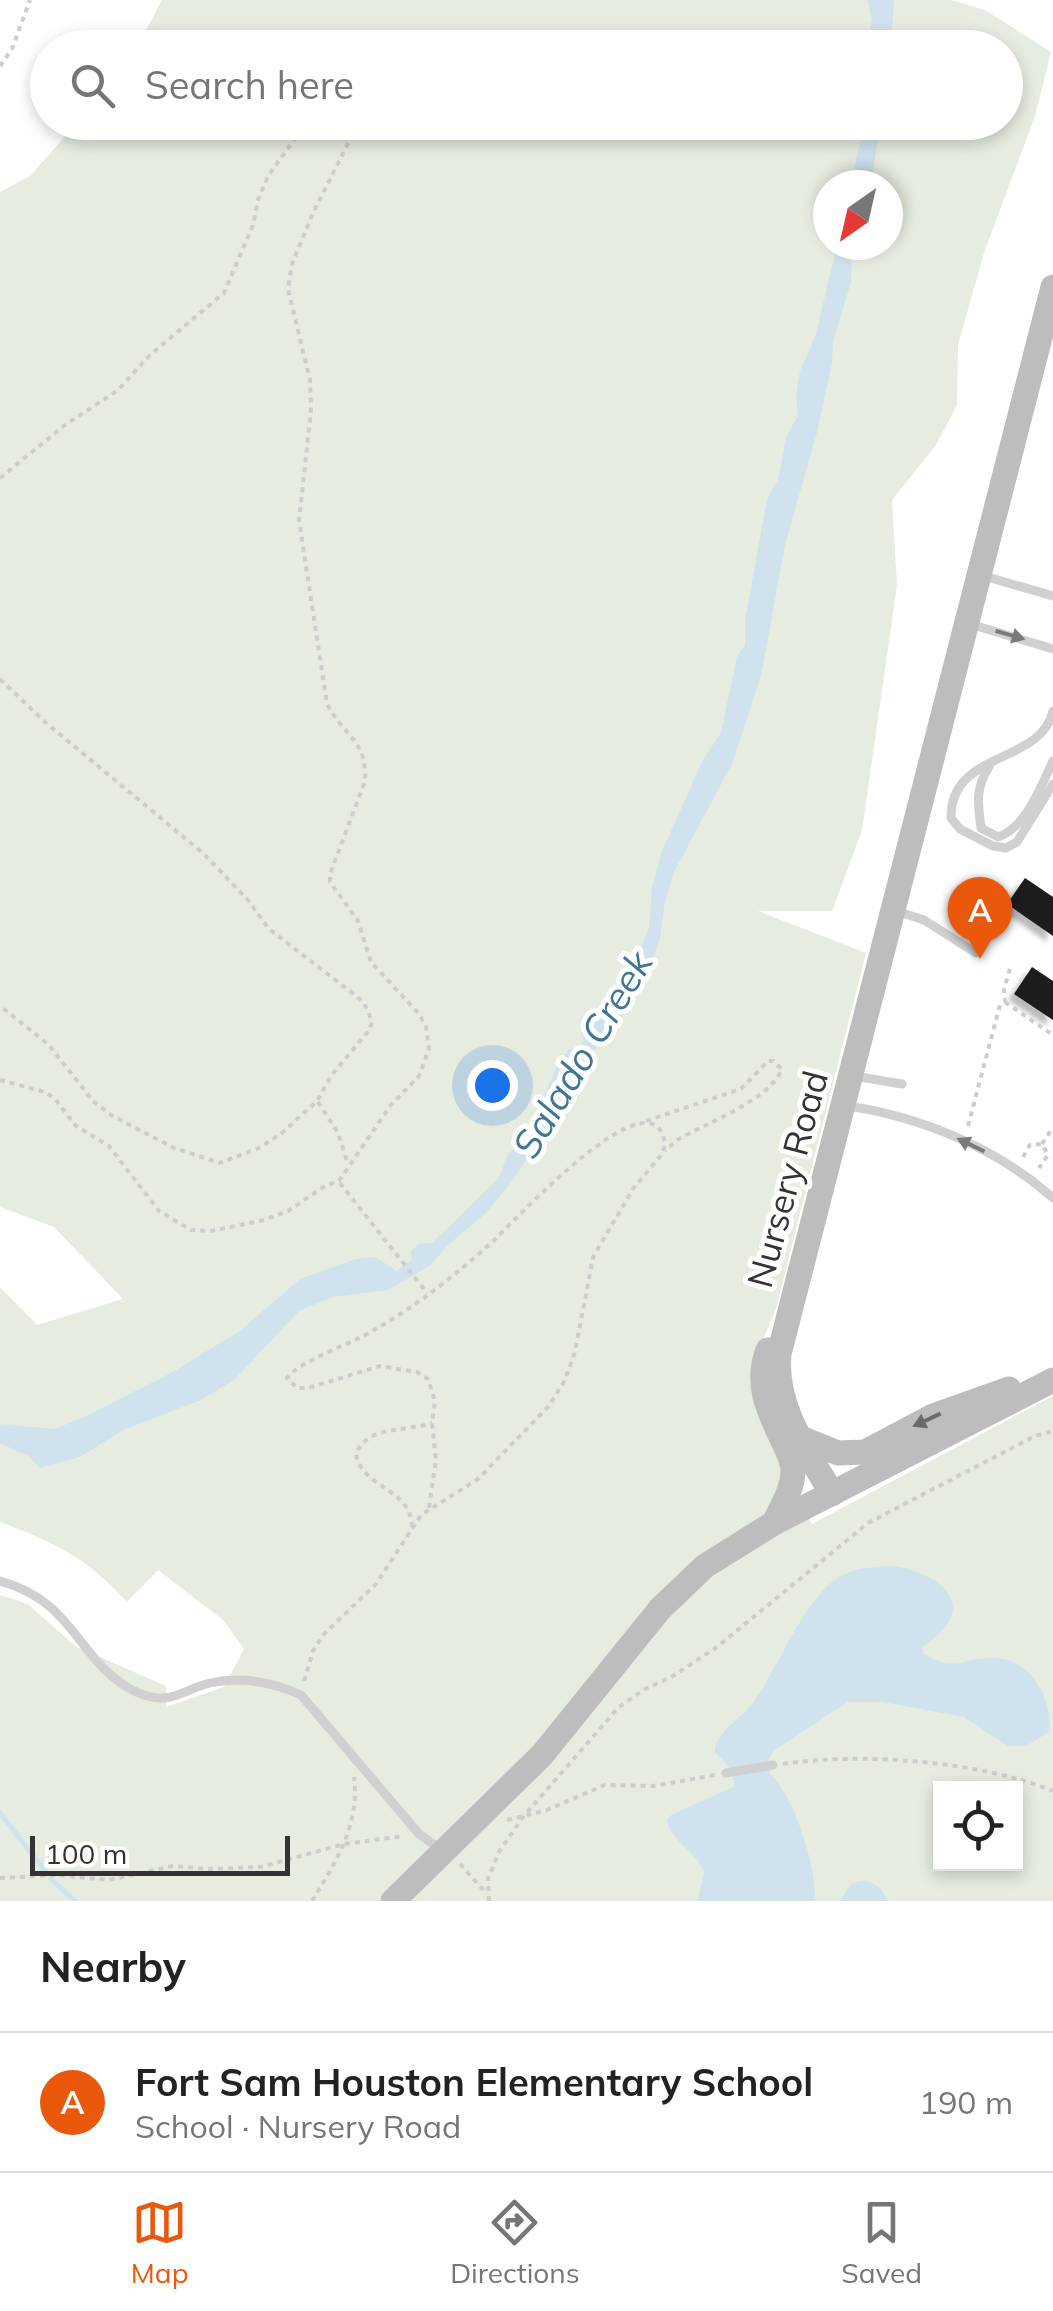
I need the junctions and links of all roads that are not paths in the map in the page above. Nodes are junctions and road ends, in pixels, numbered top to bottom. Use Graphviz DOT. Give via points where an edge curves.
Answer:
graph roads {
  1 [pos="1053,287"];
  2 [pos="979,574"];
  3 [pos="1053,596"];
  4 [pos="967,624"];
  5 [pos="1053,649"];
  6 [pos="1053,711"];
  7 [pos="1053,761"];
  8 [pos="990,765"];
  9 [pos="1053,784"];
  10 [pos="893,910"];
  11 [pos="976,953"];
  12 [pos="851,1075"];
  13 [pos="902,1084"];
  14 [pos="843,1106"];
  15 [pos="1053,1198"];
  16 [pos="787,1316"];
  17 [pos="1053,1380"];
  18 [pos="801,1438"];
  19 [pos="832,1494"];
  20 [pos="774,1523"];
  21 [pos="0,1581"];
  22 [pos="774,1766"];
  23 [pos="726,1774"];
  24 [pos="444,1852"];
  25 [pos="393,1901"];
  1 -- 2 [label="street, Nursery Road"];
  2 -- 3 [label="lane"];
  2 -- 4 [label="street, Nursery Road"];
  4 -- 5 [label="lane, one-way"];
  4 -- 10 [label="street, Nursery Road"];
  6 -- 8 [label="lane" via="1045,730"];
  7 -- 8 [label="lane" via="1015,827 998,837 981,828 976,798"];
  8 -- 9 [label="lane" via="963,781 952,818 1000,849 1017,842"];
  10 -- 11 [label="lane" via="924,920"];
  10 -- 12 [label="street, Nursery Road"];
  12 -- 13 [label="lane"];
  12 -- 14 [label="street, Nursery Road"];
  15 -- 14 [label="lane, one-way" via="957,1138"];
  14 -- 16 [label="street, Nursery Road"];
  16 -- 18 [label="street, Nursery Road" via="779,1388"];
  16 -- 20 [label="street" via="760,1369 765,1400 793,1466"];
  17 -- 18 [label="street, one-way" via="967,1402 865,1452 838,1454"];
  17 -- 19 [label="street"];
  18 -- 19 [label="street, Nursery Road"];
  19 -- 20 [label="street"];
  20 -- 24 [label="street" via="685,1583 542,1755"];
  21 -- 24 [label="lane" via="50,1604 98,1662 138,1692 166,1699 205,1684 255,1680 301,1696 419,1834"];
  22 -- 23 [label="lane"];
  24 -- 25 [label="street"];
}
